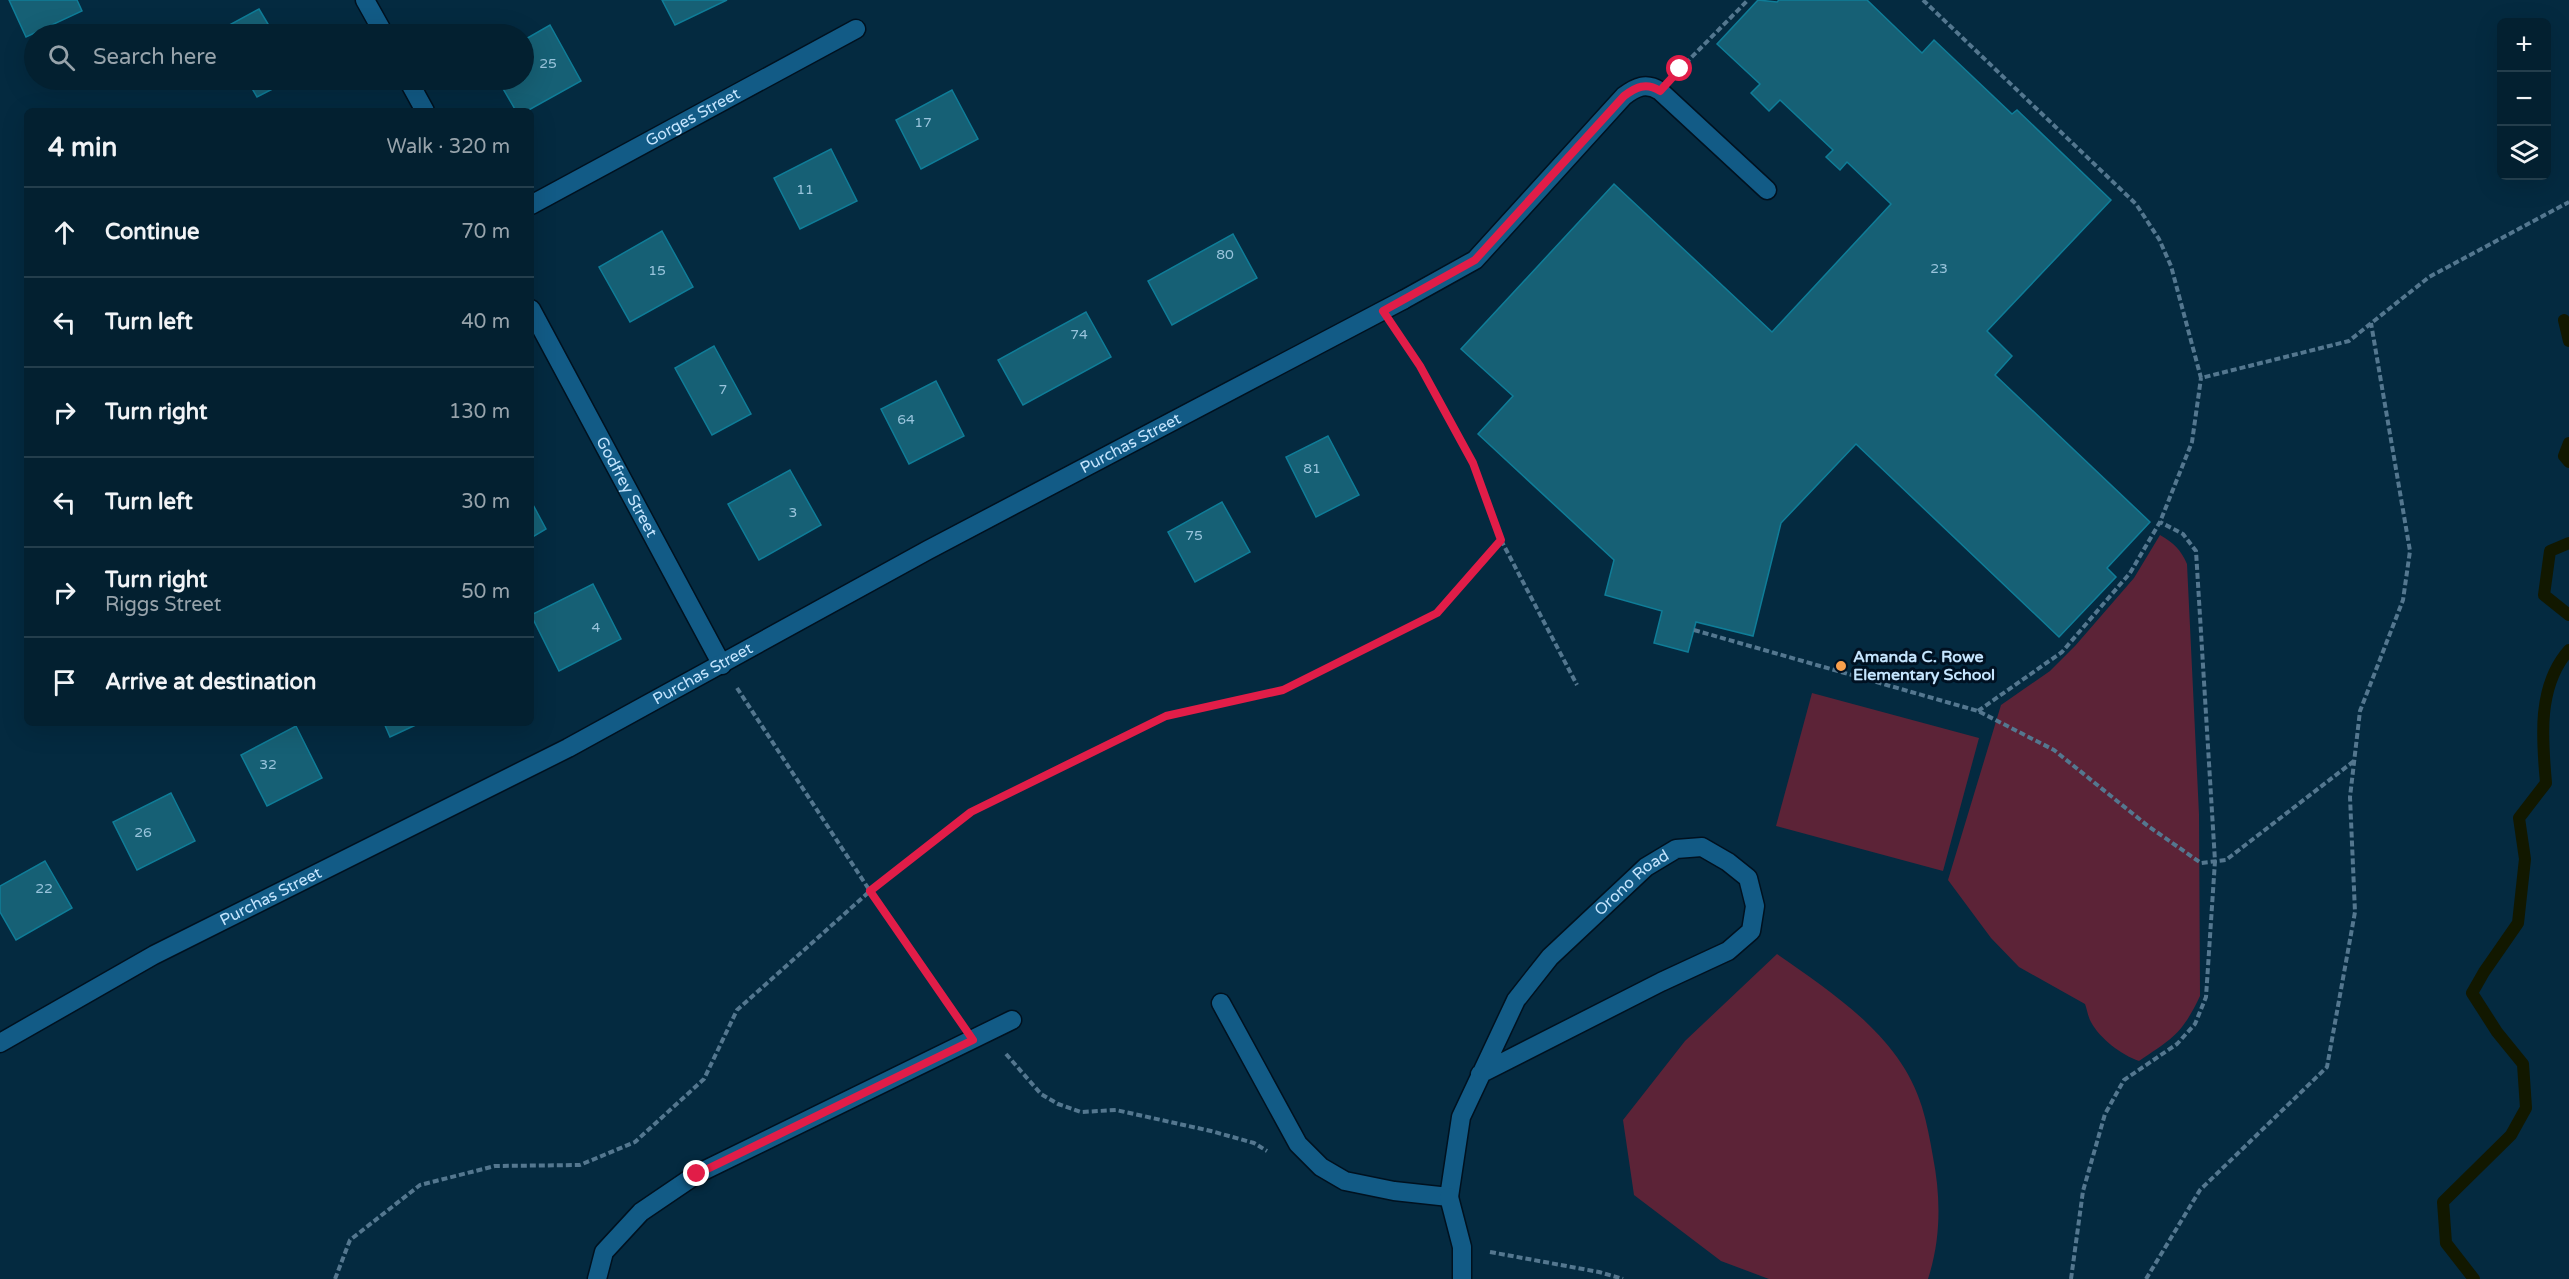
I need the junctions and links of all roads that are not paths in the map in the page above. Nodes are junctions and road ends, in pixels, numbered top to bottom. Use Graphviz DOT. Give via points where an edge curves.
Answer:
graph roads {
  1 [pos="365,0"];
  2 [pos="378,24"];
  3 [pos="856,29"];
  4 [pos="413,90"];
  5 [pos="423,108"];
  6 [pos="1767,190"];
  7 [pos="534,203"];
  8 [pos="534,315"];
  9 [pos="722,665"];
  10 [pos="1221,1004"];
  11 [pos="1012,1020"];
  12 [pos="0,1043"];
  13 [pos="1480,1074"];
  14 [pos="1449,1197"];
  15 [pos="597,1279"];
  16 [pos="1462,1279"];
  1 -- 2 [label="street"];
  3 -- 7 [label="street, Gorges Street"];
  4 -- 5 [label="street"];
  6 -- 9 [label="street, Purchas Street" via="1660,91 1652,86 1637,87 1624,96 1475,260 928,550"];
  8 -- 9 [label="street, Godfrey Street"];
  9 -- 12 [label="street, Purchas Street" via="568,748 154,955"];
  10 -- 14 [label="street" via="1298,1144 1321,1167 1345,1180"];
  11 -- 15 [label="street" via="697,1174 641,1212 604,1251"];
  13 -- 13 [label="street, Orono Road" via="1728,951 1751,930 1755,906 1748,878 1702,847 1676,849 1646,867 1550,957 1516,1000"];
  13 -- 14 [label="street, Orono Road" via="1461,1117"];
  14 -- 16 [label="street, Orono Road" via="1462,1247"];
}
